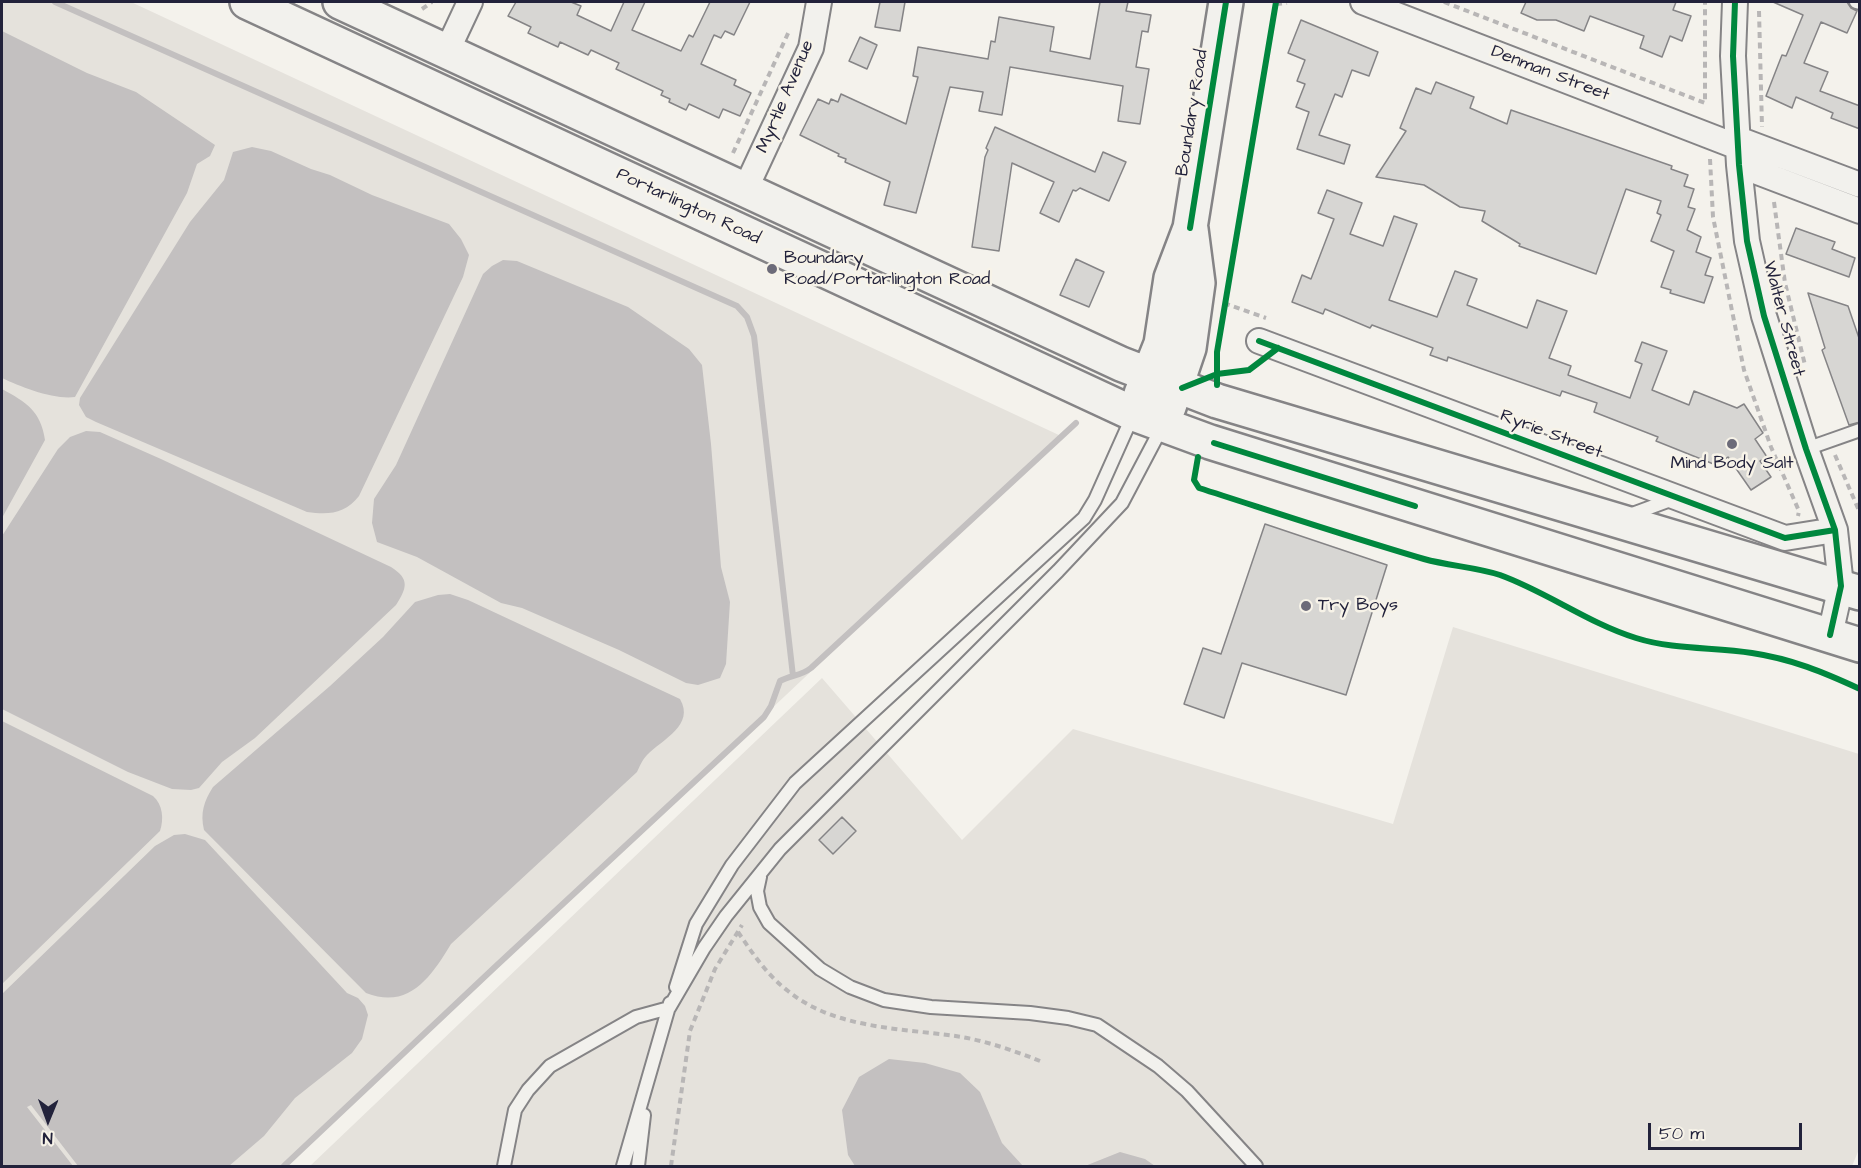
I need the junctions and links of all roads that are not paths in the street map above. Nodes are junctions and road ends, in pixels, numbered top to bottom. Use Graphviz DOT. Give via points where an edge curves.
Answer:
graph roads {
  1 [pos="247,2"];
  2 [pos="340,2"];
  3 [pos="470,2"];
  4 [pos="819,2"];
  5 [pos="1226,2"];
  6 [pos="1363,2"];
  7 [pos="1735,2"];
  8 [pos="447,51"];
  9 [pos="1738,150"];
  10 [pos="1860,185"];
  11 [pos="745,190"];
  12 [pos="1860,211"];
  13 [pos="1259,341"];
  14 [pos="1162,380"];
  15 [pos="1148,420"];
  16 [pos="1860,430"];
  17 [pos="1806,449"];
  18 [pos="1676,498"];
  19 [pos="1618,519"];
  20 [pos="1835,530"];
  21 [pos="1850,590"];
  22 [pos="1845,640"];
  23 [pos="760,873"];
  24 [pos="669,1008"];
  25 [pos="650,1072"];
  26 [pos="504,1167"];
  27 [pos="623,1167"];
  28 [pos="638,1167"];
  29 [pos="1256,1167"];
  1 -- 15 [label="main road, Portarlington Road"];
  2 -- 8 [label="main road"];
  3 -- 8 [label="street"];
  4 -- 11 [label="street, Myrtle Avenue" via="811,48"];
  5 -- 14 [label="main road, Boundary Road" via="1191,228 1198,283 1189,348"];
  6 -- 9 [label="street, Denman Street"];
  7 -- 9 [label="street, Walter Street" via="1733,56"];
  8 -- 11 [label="main road"];
  9 -- 10 [label="street, Denman Street"];
  9 -- 12 [label="street, Denman Street"];
  9 -- 17 [label="street, Walter Street" via="1748,241 1764,315"];
  11 -- 14 [label="main road"];
  13 -- 18 [label="street, Ryrie Street"];
  14 -- 15 [label="main road, Boundary Road"];
  14 -- 19 [label="main road" via="1217,400"];
  15 -- 22 [label="main road"];
  15 -- 23 [label="lane" via="1122,503"];
  15 -- 24 [label="lane" via="1084,518 795,783 732,865 696,924"];
  16 -- 17 [label="lane"];
  17 -- 20 [label="street, Walter Street"];
  18 -- 19 [label="lane"];
  18 -- 20 [label="street, Ryrie Street" via="1785,538"];
  19 -- 21 [label="main road"];
  20 -- 21 [label="street, Walter Street"];
  21 -- 22 [label="street, Walter Street"];
  23 -- 24 [label="lane" via="710,940"];
  23 -- 29 [label="lane" via="758,898 769,923 820,969 850,987 884,1000 962,1010 1030,1013 1097,1025 1158,1066 1187,1091"];
  24 -- 25 [label="lane"];
  24 -- 26 [label="lane" via="636,1017 550,1066 515,1110"];
  25 -- 27 [label="lane"];
  25 -- 28 [label="lane"];
}
